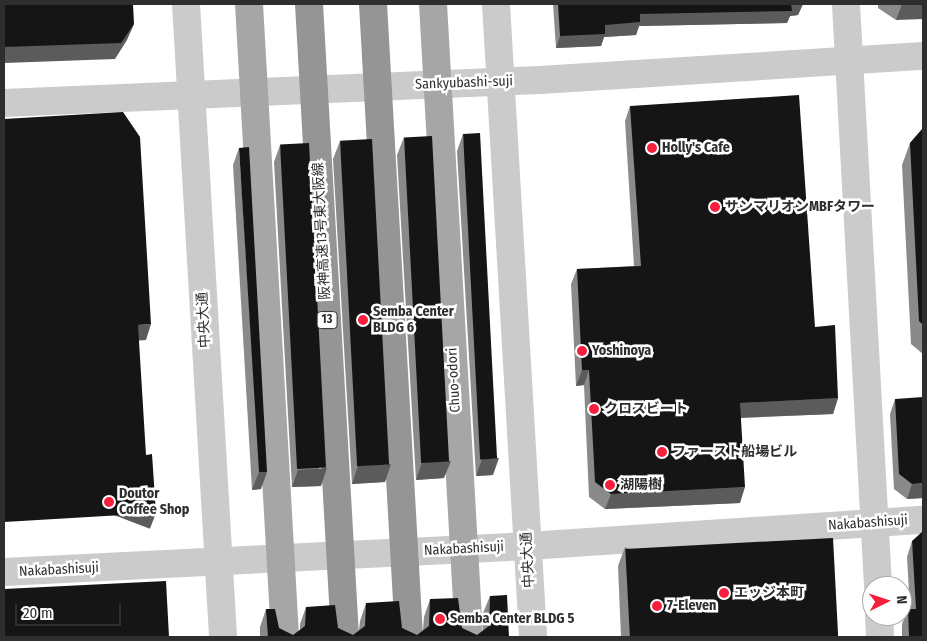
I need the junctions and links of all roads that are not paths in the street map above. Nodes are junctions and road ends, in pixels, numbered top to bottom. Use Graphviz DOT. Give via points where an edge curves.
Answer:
graph roads {
  1 [pos="186,4"];
  2 [pos="249,4"];
  3 [pos="309,4"];
  4 [pos="373,4"];
  5 [pos="433,4"];
  6 [pos="496,4"];
  7 [pos="846,4"];
  8 [pos="923,56"];
  9 [pos="849,61"];
  10 [pos="501,82"];
  11 [pos="191,95"];
  12 [pos="4,103"];
  13 [pos="923,520"];
  14 [pos="875,523"];
  15 [pos="528,546"];
  16 [pos="218,562"];
  17 [pos="4,572"];
  18 [pos="878,576"];
  19 [pos="223,637"];
  20 [pos="285,637"];
  21 [pos="345,637"];
  22 [pos="408,637"];
  23 [pos="469,637"];
  24 [pos="532,637"];
  1 -- 11 [label="street, 中央大通"];
  2 -- 20 [label="main road, bridge"];
  3 -- 21 [label="highway, 阪神高速13号東大阪線 / 13, bridge"];
  4 -- 22 [label="highway, bridge"];
  5 -- 23 [label="main road, Chuo-odori, bridge"];
  6 -- 10 [label="street, 中央大通"];
  7 -- 9 [label="street"];
  8 -- 9 [label="street, Sankyubashi-suji"];
  9 -- 10 [label="street, Sankyubashi-suji"];
  9 -- 14 [label="street"];
  10 -- 11 [label="street, Sankyubashi-suji"];
  10 -- 15 [label="street, 中央大通"];
  11 -- 12 [label="street, Sankyubashi-suji"];
  11 -- 16 [label="street, 中央大通"];
  13 -- 14 [label="street, Nakabashisuji"];
  14 -- 15 [label="street, Nakabashisuji"];
  14 -- 18 [label="street"];
  15 -- 16 [label="street, Nakabashisuji"];
  15 -- 24 [label="street, 中央大通"];
  16 -- 17 [label="street, Nakabashisuji"];
  16 -- 19 [label="street, 中央大通"];
}
